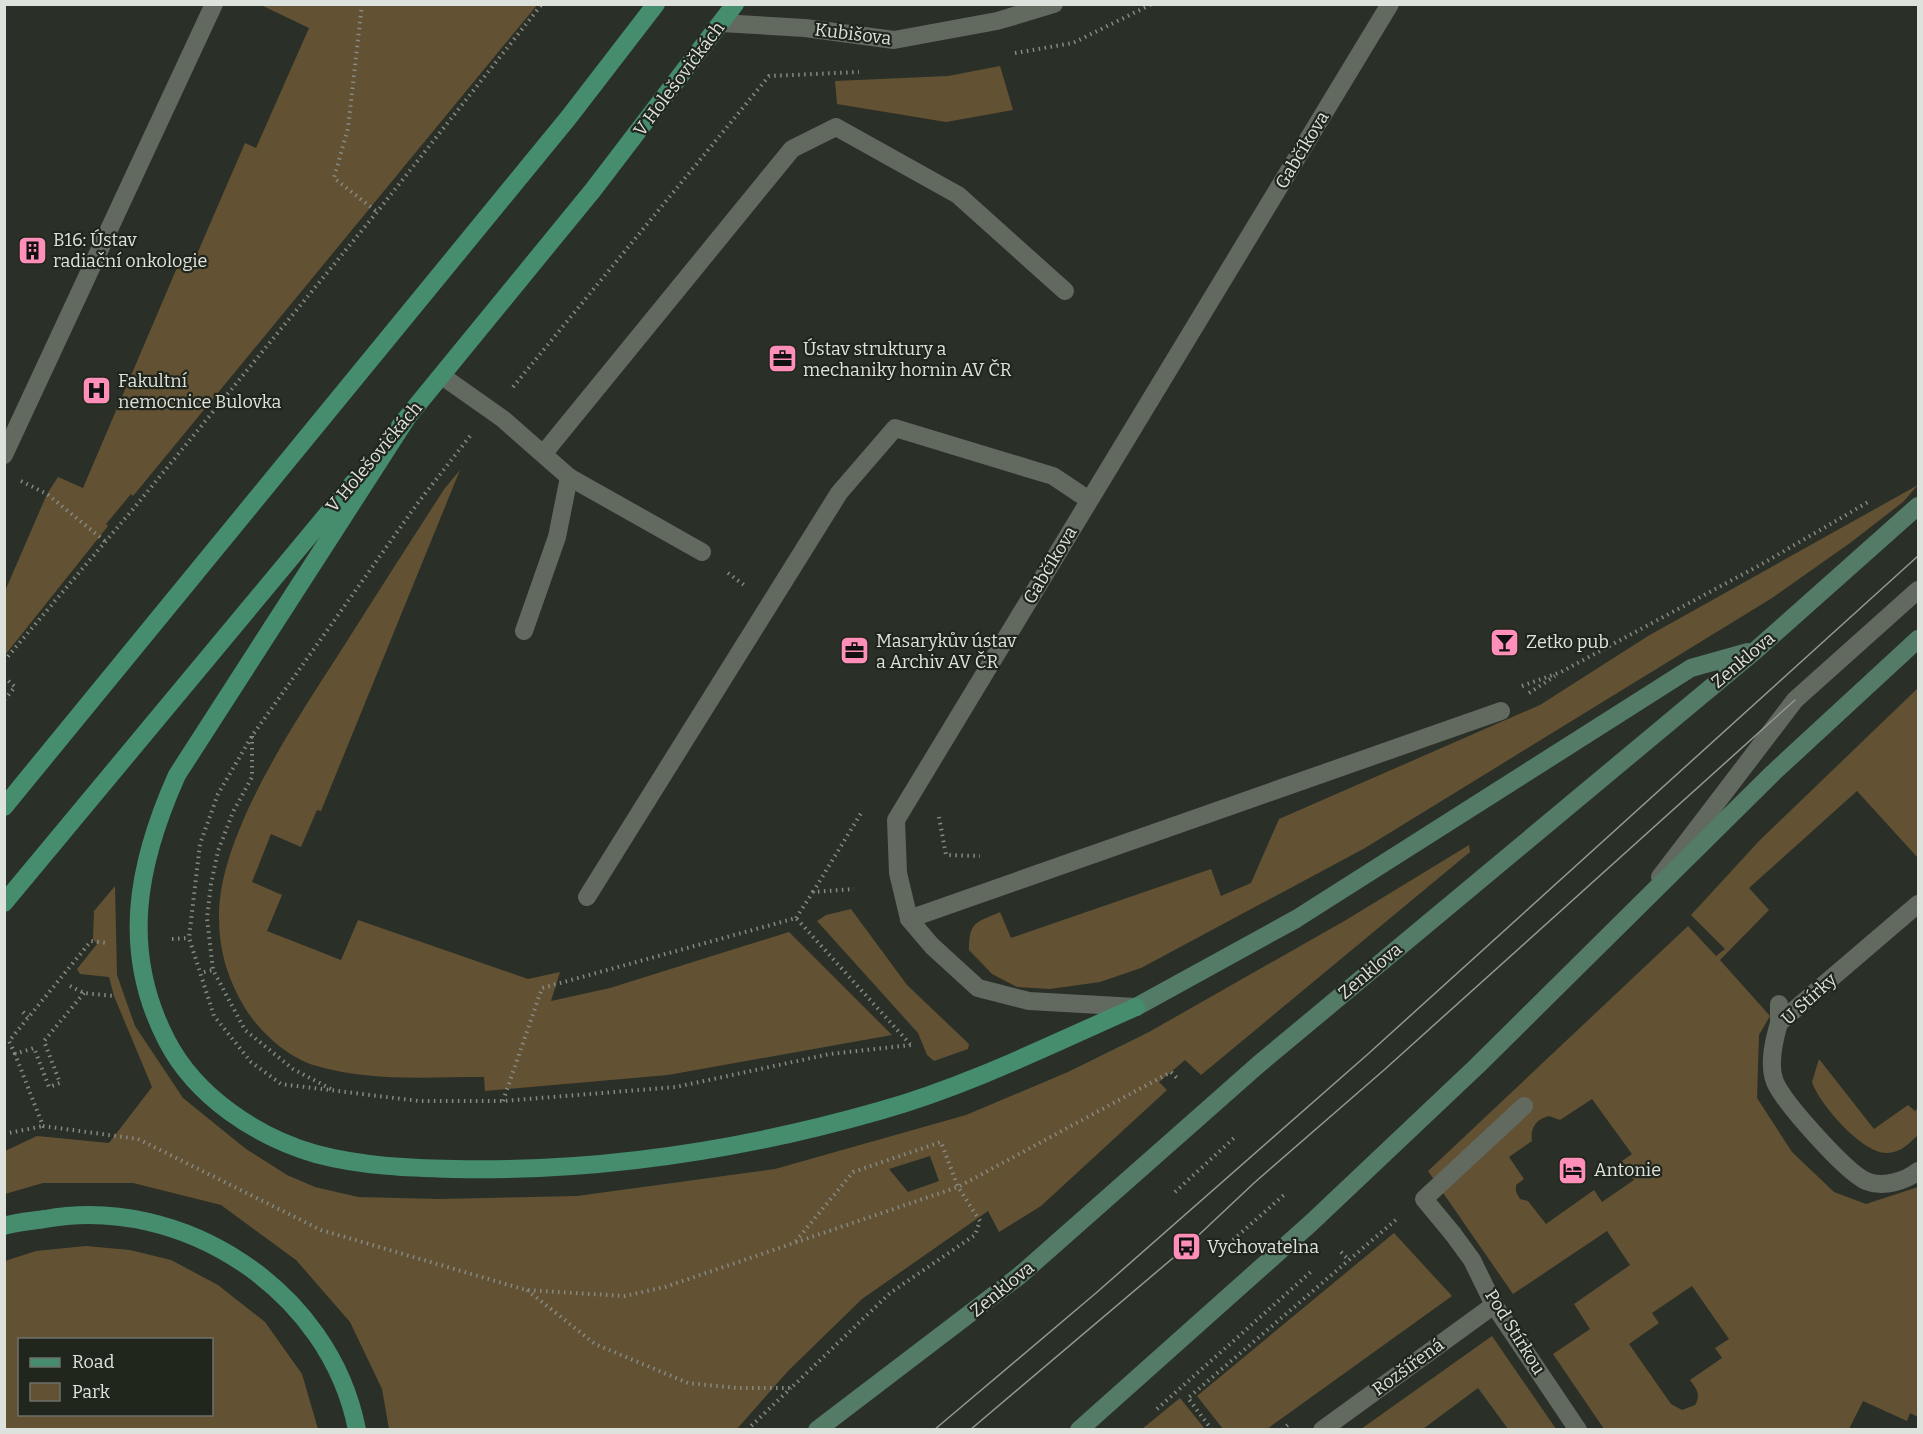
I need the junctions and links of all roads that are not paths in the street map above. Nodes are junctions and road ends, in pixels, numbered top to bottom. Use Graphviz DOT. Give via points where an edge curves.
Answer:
graph roads {
  1 [pos="214,4"];
  2 [pos="656,4"];
  3 [pos="735,4"];
  4 [pos="1054,4"];
  5 [pos="1390,4"];
  6 [pos="722,23"];
  7 [pos="1065,291"];
  8 [pos="441,376"];
  9 [pos="407,418"];
  10 [pos="12,421"];
  11 [pos="544,453"];
  12 [pos="4,455"];
  13 [pos="569,477"];
  14 [pos="1089,500"];
  15 [pos="1918,506"];
  16 [pos="702,552"];
  17 [pos="1918,590"];
  18 [pos="524,631"];
  19 [pos="1918,639"];
  20 [pos="1756,650"];
  21 [pos="1501,711"];
  22 [pos="4,807"];
  23 [pos="587,897"];
  24 [pos="4,903"];
  25 [pos="1918,903"];
  26 [pos="1629,917"];
  27 [pos="909,919"];
  28 [pos="1779,1004"];
  29 [pos="1136,1007"];
  30 [pos="1779,1023"];
  31 [pos="1524,1106"];
  32 [pos="1914,1174"];
  33 [pos="4,1226"];
  34 [pos="1494,1305"];
  35 [pos="357,1430"];
  36 [pos="817,1430"];
  37 [pos="1079,1430"];
  38 [pos="1322,1430"];
  39 [pos="1578,1430"];
  1 -- 10 [label="street"];
  2 -- 22 [label="main road" via="562,126"];
  3 -- 6 [label="main road, V Holešovičkách"];
  4 -- 6 [label="street, Kubišova" via="997,21 894,40 805,28"];
  5 -- 14 [label="street, Gabčíkova"];
  6 -- 8 [label="main road, V Holešovičkách" via="593,190"];
  7 -- 11 [label="street" via="958,195 836,127 792,149"];
  8 -- 9 [label="main road, V Holešovičkách"];
  8 -- 11 [label="street" via="493,411"];
  9 -- 24 [label="main road, V Holešovičkách"];
  9 -- 29 [label="main road" via="177,775 149,850 137,942 146,995 171,1050 192,1078 219,1103 280,1141 351,1162 485,1170 611,1162 710,1149 880,1111 951,1087"];
  10 -- 12 [label="street"];
  11 -- 13 [label="street"];
  13 -- 16 [label="street"];
  13 -- 18 [label="street" via="557,537"];
  14 -- 23 [label="street" via="1053,476 895,428 839,493"];
  14 -- 27 [label="street, Gabčíkova" via="896,819 898,873"];
  15 -- 20 [label="main road, Zenklova"];
  17 -- 26 [label="street" via="1796,700"];
  19 -- 26 [label="main road" via="1773,772"];
  20 -- 29 [label="main road" via="1691,668 1296,919"];
  20 -- 36 [label="main road, Zenklova" via="1259,1064 1019,1276"];
  21 -- 27 [label="street"];
  25 -- 30 [label="street, U Stírky"];
  26 -- 37 [label="main road" via="1311,1223"];
  27 -- 29 [label="street, Gabčíkova" via="978,988 1029,1001"];
  28 -- 30 [label="street"];
  30 -- 32 [label="street, U Stírky" via="1772,1047 1775,1082 1810,1132 1866,1181 1889,1184"];
  31 -- 34 [label="street, Pod Stírkou" via="1424,1199 1472,1260"];
  33 -- 35 [label="main road" via="68,1214 112,1215 155,1223 213,1245 271,1284 299,1311 340,1377"];
  34 -- 38 [label="street, Rozšířená"];
  34 -- 39 [label="street, Pod Stírkou"];
}
